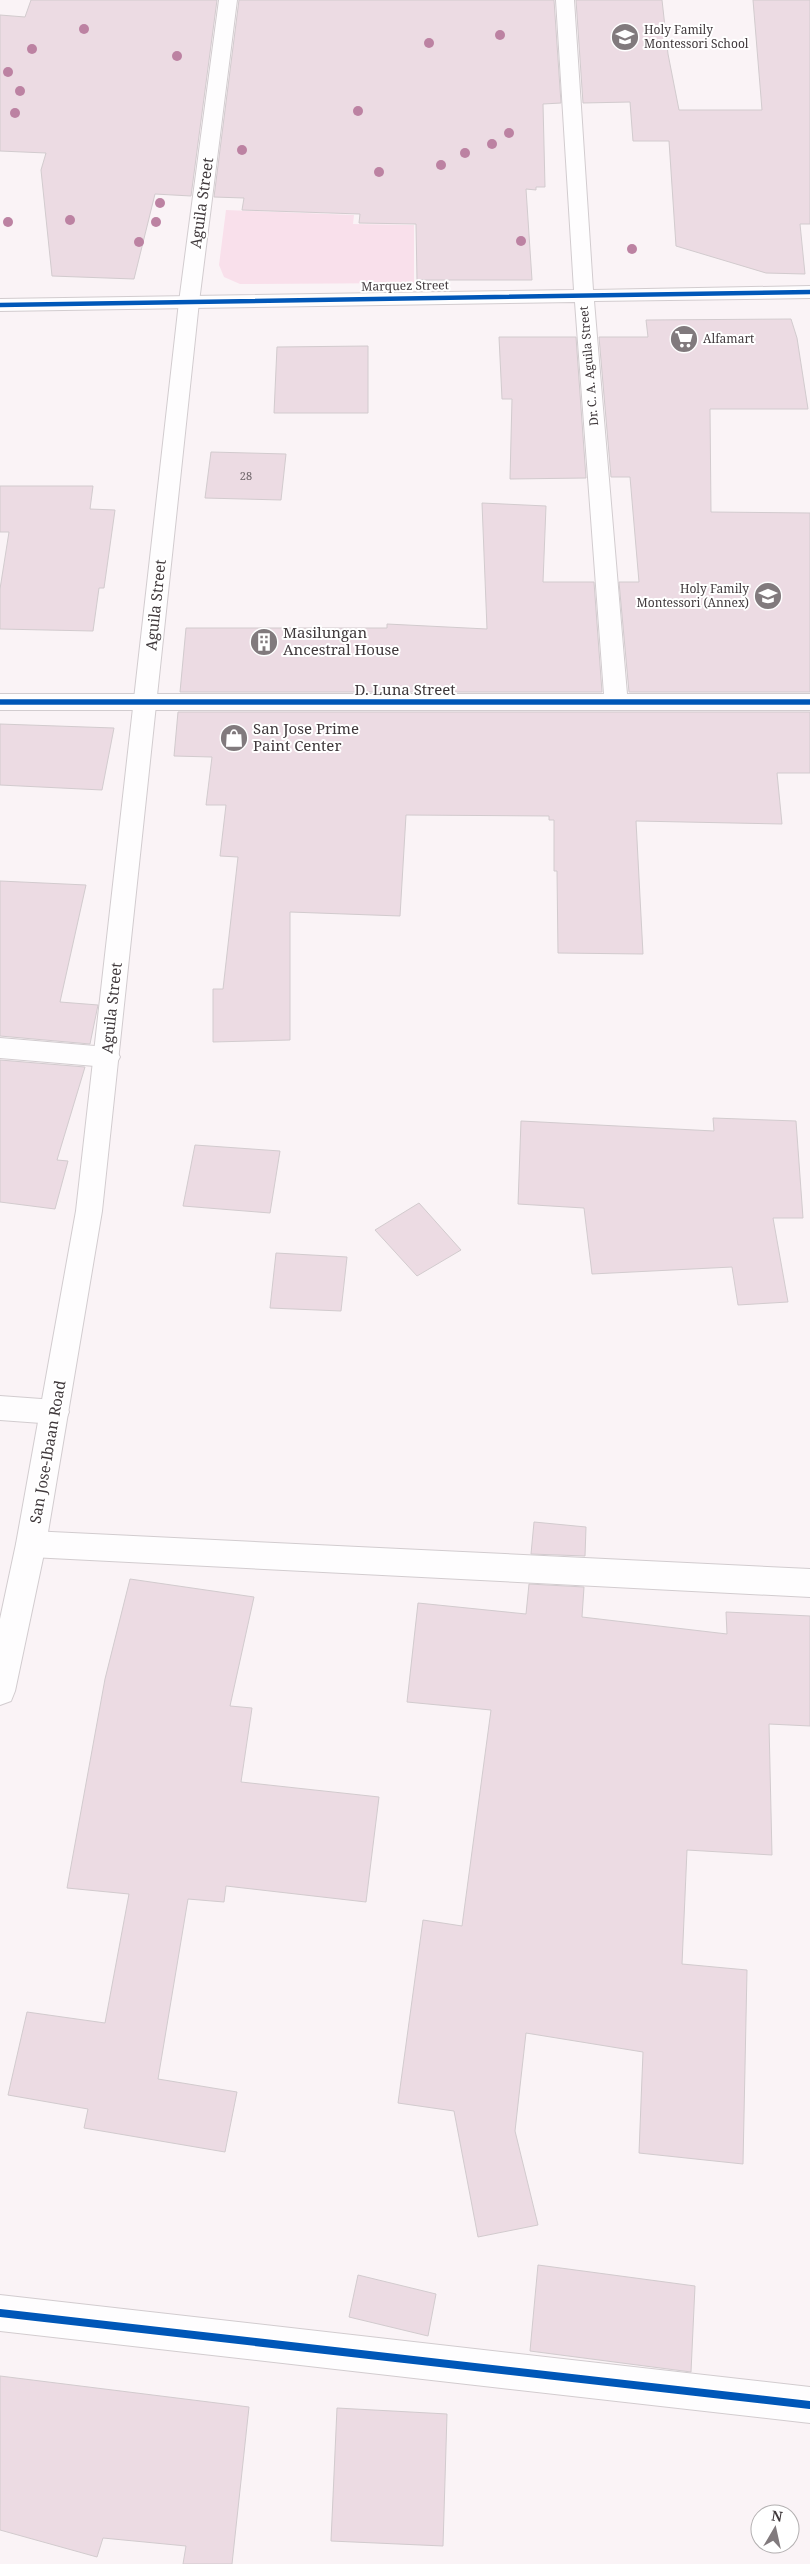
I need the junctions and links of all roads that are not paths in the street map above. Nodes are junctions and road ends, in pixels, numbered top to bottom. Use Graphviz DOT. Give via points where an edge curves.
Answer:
graph roads {
  1 [pos="228,0"];
  2 [pos="565,0"];
  3 [pos="810,292"];
  4 [pos="584,294"];
  5 [pos="189,302"];
  6 [pos="0,305"];
  7 [pos="0,702"];
  8 [pos="616,702"];
  9 [pos="810,702"];
  10 [pos="145,703"];
  11 [pos="0,1048"];
  12 [pos="107,1057"];
  13 [pos="89,1211"];
  14 [pos="0,1408"];
  15 [pos="55,1412"];
  16 [pos="31,1544"];
  17 [pos="810,1583"];
  18 [pos="0,1691"];
  19 [pos="0,2313"];
  20 [pos="810,2405"];
  1 -- 5 [label="street, Aguila Street"];
  2 -- 4 [label="street, Dr. C. A. Aguila Street"];
  3 -- 4 [label="street, Marquez Street"];
  4 -- 5 [label="street, Marquez Street"];
  4 -- 8 [label="street, Dr. C. A. Aguila Street"];
  5 -- 6 [label="street, Marquez Street"];
  5 -- 10 [label="street, Aguila Street"];
  7 -- 10 [label="street, D. Luna Street"];
  8 -- 9 [label="street, D. Luna Street"];
  8 -- 10 [label="street, D. Luna Street"];
  10 -- 12 [label="street, Aguila Street"];
  11 -- 12 [label="street"];
  12 -- 13 [label="street, Aguila Street"];
  13 -- 15 [label="street, San Jose-Ibaan Road"];
  14 -- 15 [label="street"];
  15 -- 16 [label="street, San Jose-Ibaan Road"];
  16 -- 17 [label="street"];
  16 -- 18 [label="street, San Jose-Ibaan Road"];
  19 -- 20 [label="street"];
}
